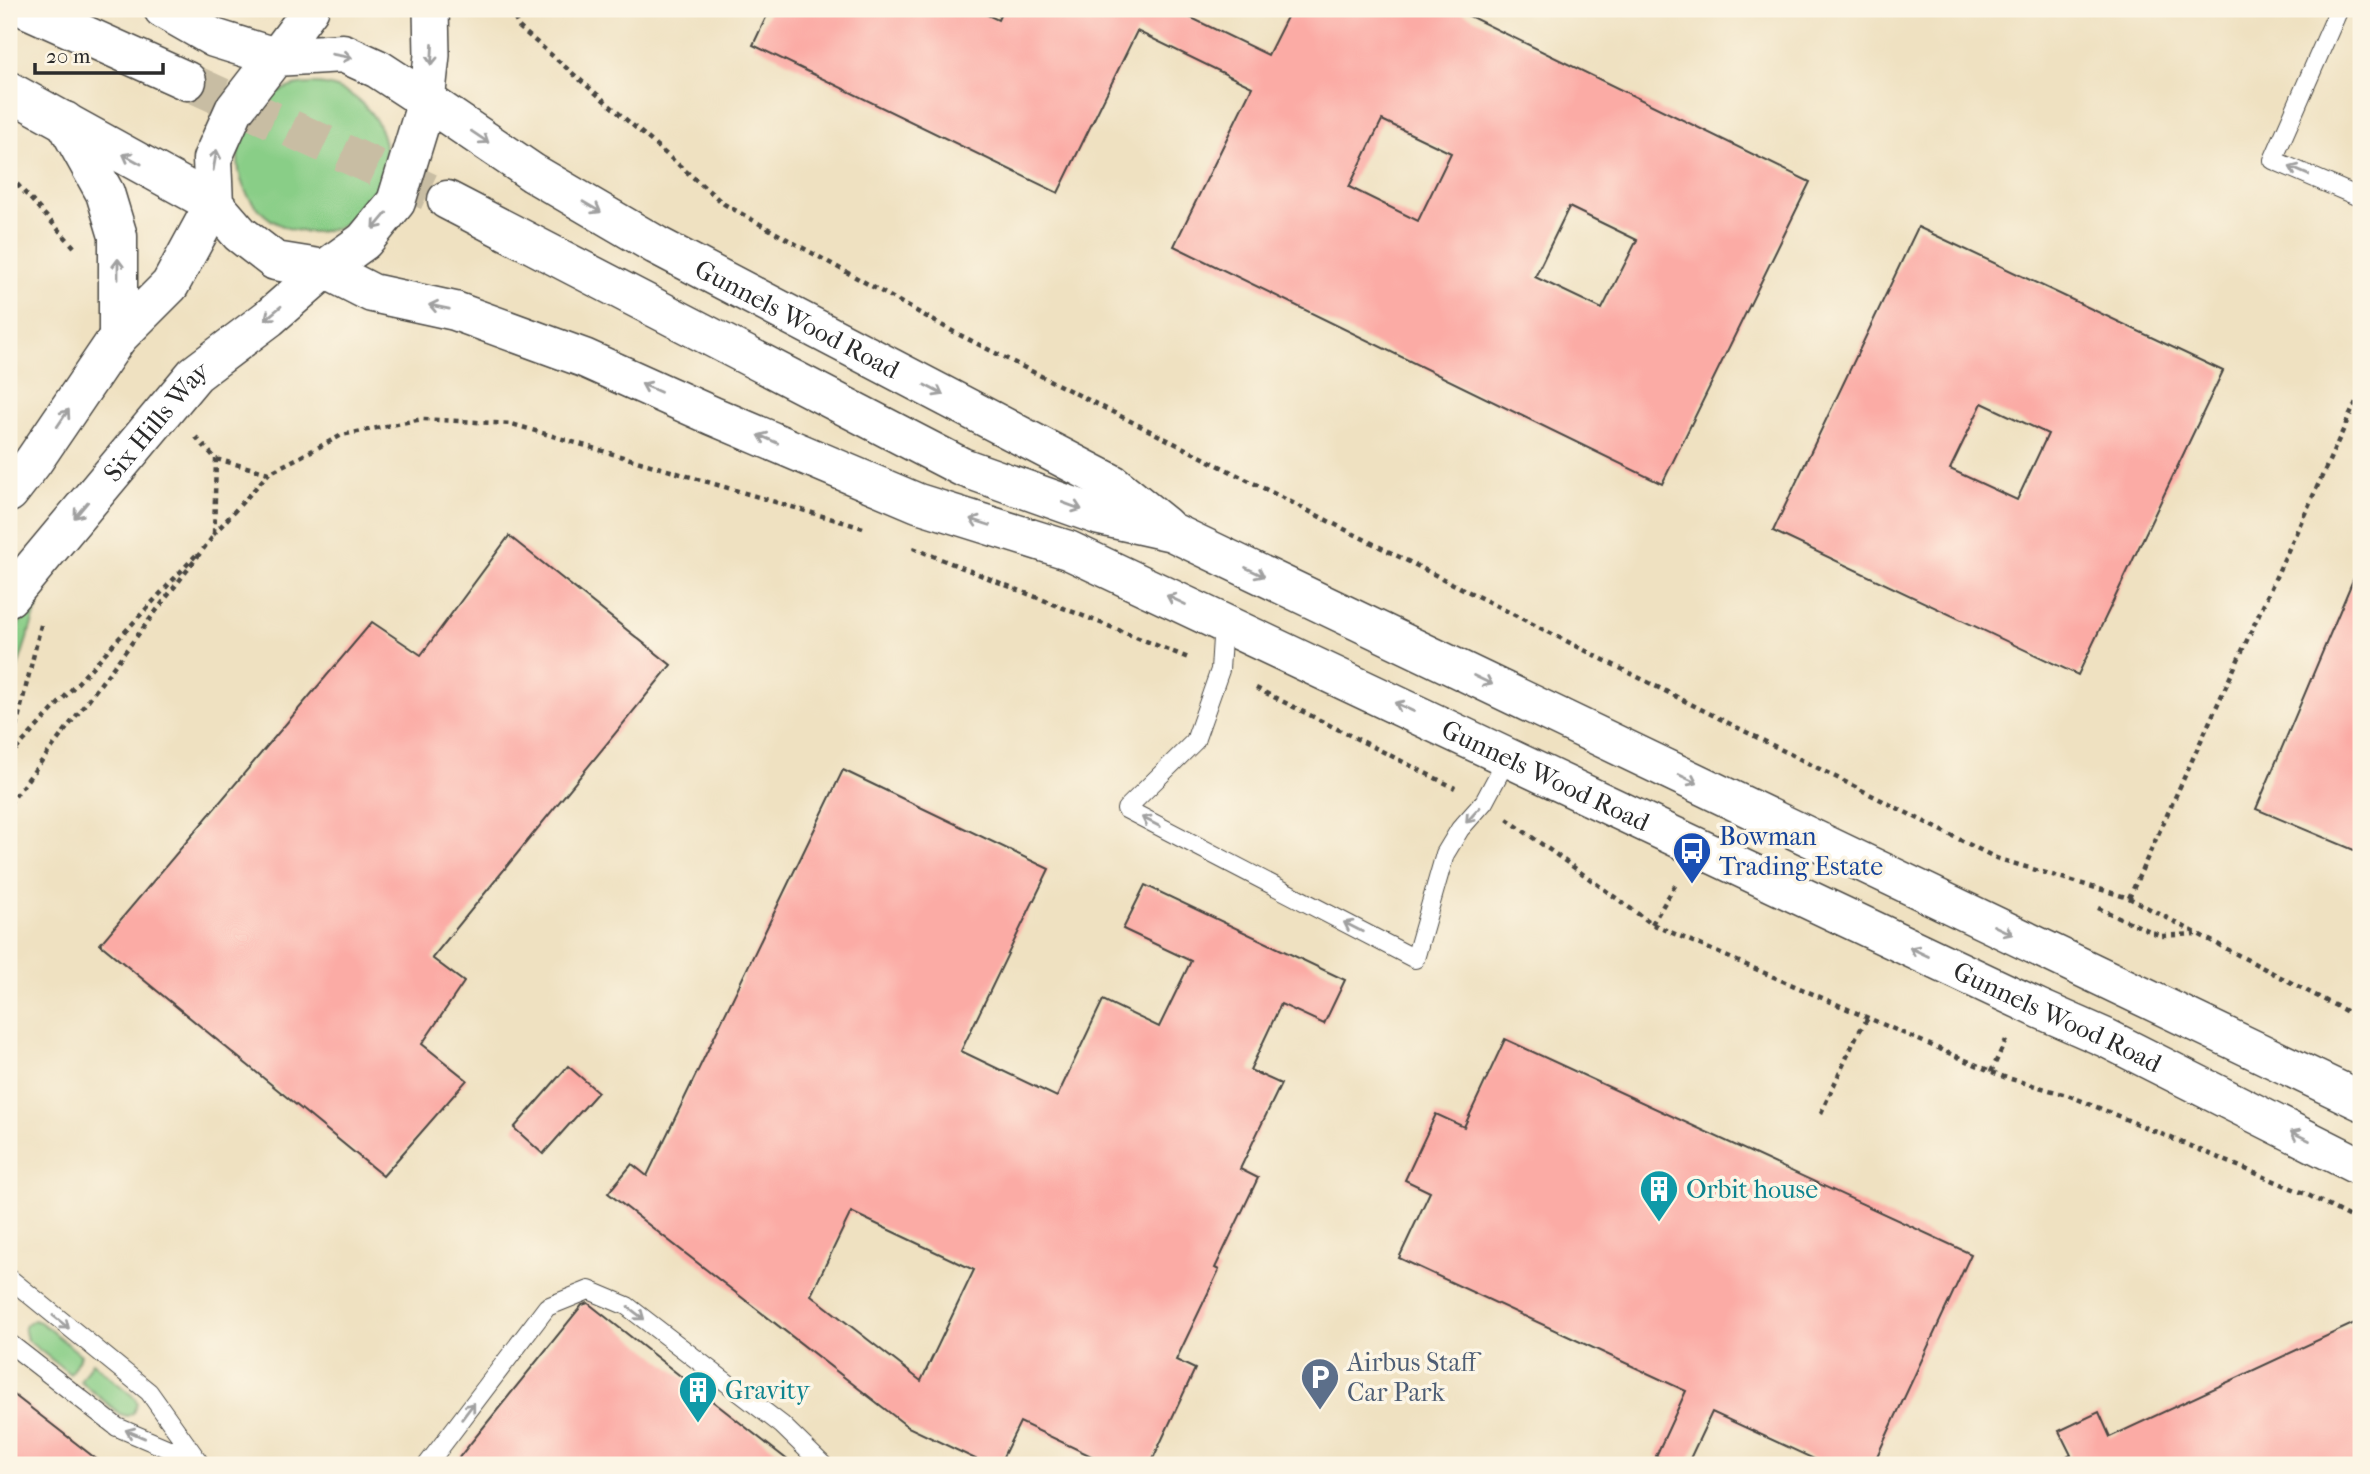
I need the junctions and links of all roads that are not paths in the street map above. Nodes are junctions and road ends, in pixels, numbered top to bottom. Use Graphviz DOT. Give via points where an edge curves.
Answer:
graph roads {
  1 [pos="27,9"];
  2 [pos="163,9"];
  3 [pos="311,9"];
  4 [pos="431,9"];
  5 [pos="2339,9"];
  6 [pos="275,57"];
  7 [pos="187,81"];
  8 [pos="9,91"];
  9 [pos="427,101"];
  10 [pos="65,121"];
  11 [pos="2361,198"];
  12 [pos="447,200"];
  13 [pos="214,204"];
  14 [pos="325,269"];
  15 [pos="118,337"];
  16 [pos="962,467"];
  17 [pos="9,493"];
  18 [pos="1172,531"];
  19 [pos="1068,550"];
  20 [pos="9,597"];
  21 [pos="1223,621"];
  22 [pos="1508,757"];
  23 [pos="2361,1101"];
  24 [pos="2361,1167"];
  25 [pos="9,1278"];
  26 [pos="9,1343"];
  27 [pos="199,1463"];
  28 [pos="427,1465"];
  29 [pos="822,1465"];
  1 -- 7 [label="main road"];
  2 -- 6 [label="main road, Gunnels Wood Road" via="214,38"];
  3 -- 6 [label="street"];
  4 -- 9 [label="street, one-way"];
  11 -- 5 [label="lane, one-way" via="2273,160"];
  6 -- 9 [label="main road, Gunnels Wood Road, one-way" via="343,53"];
  13 -- 6 [label="main road, one-way" via="212,159 234,110"];
  8 -- 10 [label="main road, Gunnels Wood Road"];
  9 -- 14 [label="main road, one-way" via="396,202 364,241"];
  9 -- 18 [label="main road, Gunnels Wood Road, one-way" via="533,173 656,245 1113,484"];
  13 -- 10 [label="main road, Gunnels Wood Road, one-way"];
  15 -- 10 [label="main road, one-way" via="118,236 104,193"];
  12 -- 16 [label="main road, Gunnels Wood Road"];
  13 -- 14 [label="main road, Gunnels Wood Road" via="240,234 275,261"];
  13 -- 15 [label="main road" via="170,285"];
  19 -- 14 [label="main road, Gunnels Wood Road, one-way" via="918,503 584,358 455,311 372,293"];
  14 -- 20 [label="main road, Six Hills Way, one-way" via="195,374"];
  17 -- 15 [label="main road, one-way"];
  16 -- 18 [label="main road, Gunnels Wood Road, one-way" via="1100,516"];
  16 -- 19 [label="main road, Gunnels Wood Road"];
  18 -- 23 [label="main road, Gunnels Wood Road, one-way"];
  21 -- 19 [label="main road, Gunnels Wood Road, one-way"];
  22 -- 21 [label="main road, Gunnels Wood Road, one-way"];
  22 -- 21 [label="lane, one-way" via="1484,802 1445,854 1415,959 1126,809 1195,741 1220,670"];
  24 -- 22 [label="main road, Gunnels Wood Road, one-way" via="2106,1038"];
  25 -- 27 [label="lane, one-way" via="149,1392"];
  27 -- 26 [label="lane, one-way" via="117,1427"];
  28 -- 29 [label="lane, one-way" via="547,1307 589,1290 627,1306 782,1425"];
}
